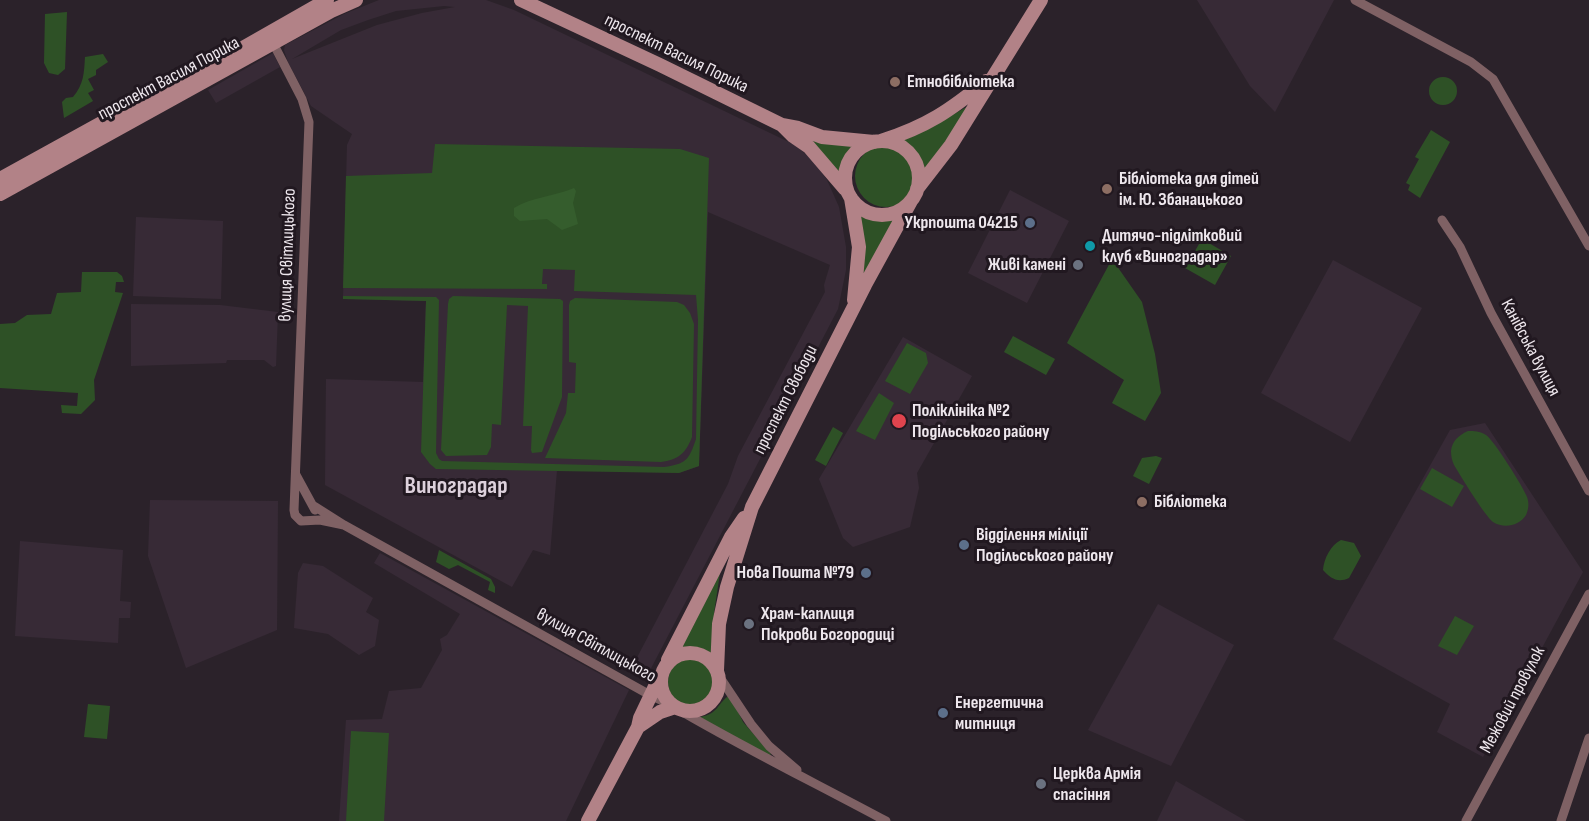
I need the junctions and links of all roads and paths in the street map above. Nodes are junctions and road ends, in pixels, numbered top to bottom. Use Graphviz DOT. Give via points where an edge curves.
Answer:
graph roads {
  1 [pos="327,0"];
  2 [pos="356,0"];
  3 [pos="521,0"];
  4 [pos="1041,0"];
  5 [pos="1354,0"];
  6 [pos="273,43"];
  7 [pos="993,76"];
  8 [pos="782,125"];
  9 [pos="877,141"];
  10 [pos="0,180"];
  11 [pos="0,194"];
  12 [pos="849,195"];
  13 [pos="914,195"];
  14 [pos="1443,220"];
  15 [pos="1589,246"];
  16 [pos="853,310"];
  17 [pos="296,475"];
  18 [pos="1589,491"];
  19 [pos="313,504"];
  20 [pos="752,507"];
  21 [pos="294,510"];
  22 [pos="310,520"];
  23 [pos="344,525"];
  24 [pos="1589,594"];
  25 [pos="664,668"];
  26 [pos="718,673"];
  27 [pos="650,695"];
  28 [pos="678,709"];
  29 [pos="638,727"];
  30 [pos="1589,738"];
  31 [pos="803,776"];
  32 [pos="588,821"];
  33 [pos="886,821"];
  34 [pos="1466,821"];
  35 [pos="1561,821"];
  1 -- 10 [label="street, проспект Василя Порика"];
  2 -- 6 [label="street, проспект Василя Порика"];
  3 -- 8 [label="street, проспект Василя Порика"];
  4 -- 7 [label="street, проспект Свободи"];
  5 -- 15 [label="street" via="1471,62 1493,79"];
  6 -- 11 [label="street, проспект Василя Порика"];
  6 -- 17 [label="street, вулиця Світлицького" via="302,99 309,122"];
  7 -- 9 [label="street, проспект Свободи" via="937,118"];
  7 -- 13 [label="street, проспект Свободи" via="951,145"];
  8 -- 9 [label="street, проспект Василя Порика" via="822,137"];
  8 -- 12 [label="street, проспект Василя Порика" via="809,147"];
  9 -- 12 [label="street" via="861,147 847,164 844,178"];
  9 -- 13 [label="street" via="901,146 911,156 919,175"];
  12 -- 13 [label="street" via="866,212 880,215 900,210"];
  12 -- 16 [label="street, проспект Свободи" via="859,247"];
  13 -- 16 [label="street, проспект Свободи"];
  14 -- 18 [label="street, Канівська вулиця" via="1461,247 1491,313"];
  16 -- 20 [label="street, проспект Свободи"];
  17 -- 19 [label="street, вулиця Світлицького"];
  17 -- 21 [label="street, вулиця Світлицького"];
  19 -- 21 [label="street" via="302,500"];
  19 -- 22 [label="street" via="315,511"];
  19 -- 23 [label="street, вулиця Світлицького"];
  20 -- 25 [label="street, проспект Свободи" via="730,537"];
  20 -- 26 [label="street, проспект Свободи" via="719,624"];
  21 -- 22 [label="street" via="301,521"];
  22 -- 23 [label="street, вулиця Світлицького"];
  23 -- 27 [label="street, вулиця Світлицького"];
  24 -- 34 [label="street, Межовий провулок"];
  25 -- 26 [label="street" via="676,655 694,652 705,656"];
  25 -- 27 [label="street, проспект Свободи"];
  25 -- 28 [label="street" via="660,685"];
  26 -- 28 [label="street" via="717,694 709,704 699,710"];
  26 -- 31 [label="street, вулиця Світлицького" via="769,746"];
  27 -- 28 [label="street, вулиця Світлицького"];
  27 -- 29 [label="street, проспект Свободи"];
  28 -- 29 [label="street, проспект Свободи" via="660,712"];
  28 -- 31 [label="street, вулиця Світлицького"];
  29 -- 32 [label="street, проспект Свободи"];
  30 -- 35 [label="street"];
  31 -- 33 [label="street, вулиця Світлицького"];
}
